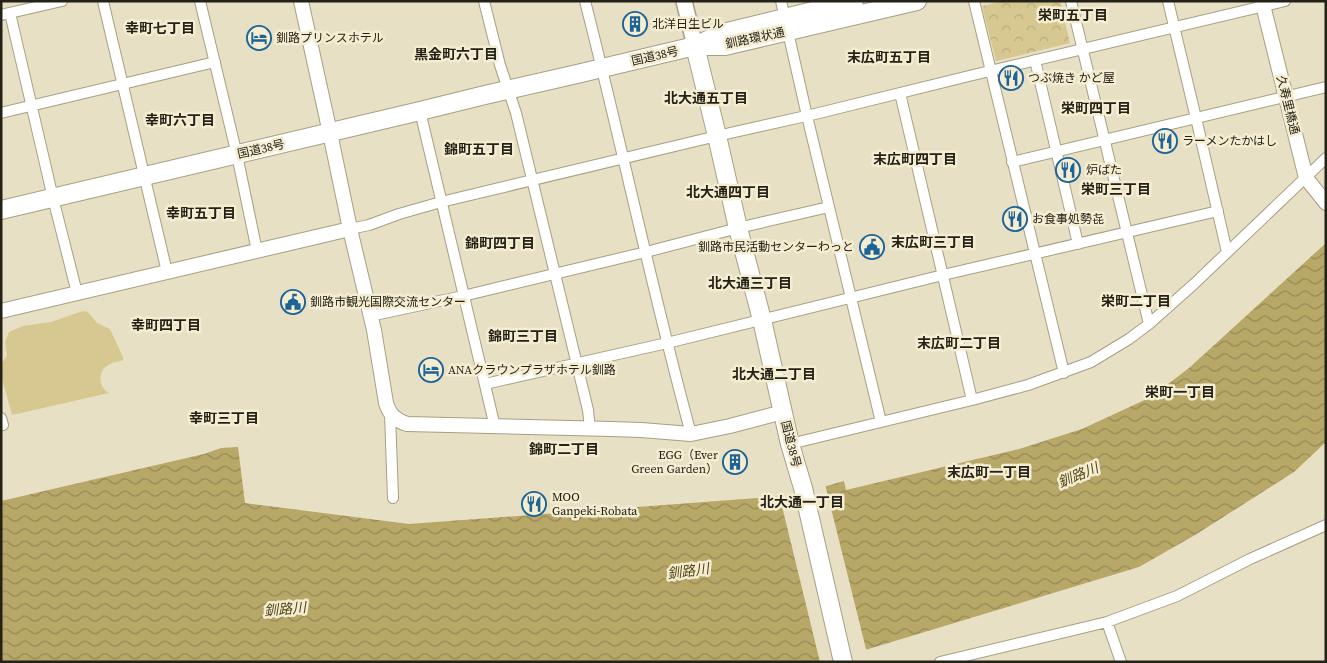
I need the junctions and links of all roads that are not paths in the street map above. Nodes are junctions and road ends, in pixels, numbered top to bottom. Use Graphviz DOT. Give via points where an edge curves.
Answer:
graph roads {
  1 [pos="62,1"];
  2 [pos="103,1"];
  3 [pos="200,1"];
  4 [pos="301,1"];
  5 [pos="484,1"];
  6 [pos="585,1"];
  7 [pos="684,1"];
  8 [pos="854,1"];
  9 [pos="917,1"];
  10 [pos="974,1"];
  11 [pos="1071,1"];
  12 [pos="1168,1"];
  13 [pos="1285,1"];
  14 [pos="1263,4"];
  15 [pos="6,14"];
  16 [pos="785,17"];
  17 [pos="1174,27"];
  18 [pos="695,46"];
  19 [pos="1083,48"];
  20 [pos="1035,60"];
  21 [pos="215,62"];
  22 [pos="602,68"];
  23 [pos="991,70"];
  24 [pos="123,84"];
  25 [pos="1326,87"];
  26 [pos="508,89"];
  27 [pos="900,93"];
  28 [pos="1286,98"];
  29 [pos="31,106"];
  30 [pos="420,111"];
  31 [pos="1,113"];
  32 [pos="807,116"];
  33 [pos="1196,118"];
  34 [pos="330,133"];
  35 [pos="717,136"];
  36 [pos="1104,141"];
  37 [pos="1057,152"];
  38 [pos="237,154"];
  39 [pos="1326,158"];
  40 [pos="624,159"];
  41 [pos="1012,162"];
  42 [pos="145,176"];
  43 [pos="1306,178"];
  44 [pos="532,180"];
  45 [pos="53,198"];
  46 [pos="442,202"];
  47 [pos="1326,203"];
  48 [pos="829,207"];
  49 [pos="1,210"];
  50 [pos="1218,211"];
  51 [pos="738,228"];
  52 [pos="350,229"];
  53 [pos="1126,233"];
  54 [pos="1078,244"];
  55 [pos="257,251"];
  56 [pos="646,252"];
  57 [pos="1227,252"];
  58 [pos="1035,254"];
  59 [pos="167,272"];
  60 [pos="555,273"];
  61 [pos="943,275"];
  62 [pos="77,293"];
  63 [pos="463,296"];
  64 [pos="851,298"];
  65 [pos="1,312"];
  66 [pos="370,316"];
  67 [pos="762,320"];
  68 [pos="1149,324"];
  69 [pos="667,343"];
  70 [pos="576,363"];
  71 [pos="1064,373"];
  72 [pos="485,384"];
  73 [pos="972,400"];
  74 [pos="783,412"];
  75 [pos="390,414"];
  76 [pos="881,422"];
  77 [pos="495,426"];
  78 [pos="590,428"];
  79 [pos="691,434"];
  80 [pos="790,444"];
  81 [pos="393,498"];
  82 [pos="1326,525"];
  83 [pos="1107,622"];
  84 [pos="843,661"];
  85 [pos="940,662"];
  86 [pos="1121,662"];
  1 -- 15 [label="street"];
  2 -- 24 [label="street"];
  3 -- 21 [label="street"];
  4 -- 34 [label="street"];
  5 -- 26 [label="street"];
  6 -- 22 [label="street"];
  7 -- 18 [label="main road"];
  8 -- 16 [label="highway, 釧路環状通"];
  9 -- 16 [label="highway, 釧路環状通"];
  10 -- 23 [label="street"];
  11 -- 19 [label="street"];
  12 -- 17 [label="street"];
  13 -- 14 [label="street"];
  14 -- 17 [label="street"];
  14 -- 28 [label="street, 久寿里橋通"];
  15 -- 29 [label="street"];
  16 -- 18 [label="highway, 釧路環状通" via="726,46"];
  16 -- 32 [label="street"];
  17 -- 19 [label="street"];
  17 -- 33 [label="street"];
  18 -- 22 [label="highway, 国道38号"];
  18 -- 35 [label="highway, 国道38号"];
  19 -- 20 [label="street"];
  19 -- 36 [label="street"];
  20 -- 23 [label="street"];
  20 -- 37 [label="street"];
  21 -- 24 [label="street"];
  21 -- 38 [label="street"];
  22 -- 26 [label="highway, 国道38号"];
  22 -- 40 [label="street"];
  23 -- 27 [label="street"];
  23 -- 41 [label="street"];
  24 -- 29 [label="street"];
  24 -- 42 [label="street"];
  25 -- 28 [label="street"];
  26 -- 30 [label="highway, 国道38号"];
  26 -- 44 [label="street"];
  27 -- 32 [label="street"];
  27 -- 61 [label="street"];
  28 -- 33 [label="street"];
  28 -- 43 [label="street, 久寿里橋通"];
  29 -- 31 [label="street"];
  29 -- 45 [label="street"];
  30 -- 34 [label="highway, 国道38号"];
  30 -- 46 [label="street"];
  32 -- 35 [label="street"];
  32 -- 48 [label="street"];
  33 -- 36 [label="street"];
  33 -- 50 [label="street"];
  34 -- 38 [label="highway, 国道38号"];
  34 -- 52 [label="street"];
  35 -- 40 [label="street"];
  35 -- 51 [label="highway, 国道38号"];
  36 -- 37 [label="street"];
  36 -- 53 [label="street"];
  37 -- 41 [label="street"];
  37 -- 54 [label="street"];
  38 -- 42 [label="highway, 国道38号"];
  38 -- 55 [label="street"];
  39 -- 43 [label="street"];
  40 -- 44 [label="street"];
  40 -- 56 [label="street"];
  41 -- 58 [label="street"];
  42 -- 45 [label="highway, 国道38号"];
  42 -- 59 [label="street"];
  43 -- 47 [label="street, 久寿里橋通"];
  43 -- 57 [label="street"];
  44 -- 46 [label="street"];
  44 -- 60 [label="street"];
  45 -- 49 [label="highway, 国道38号"];
  45 -- 62 [label="street"];
  46 -- 52 [label="street"];
  46 -- 63 [label="street"];
  48 -- 51 [label="street"];
  48 -- 64 [label="street"];
  50 -- 53 [label="street"];
  50 -- 57 [label="street"];
  51 -- 56 [label="street"];
  51 -- 67 [label="highway, 国道38号"];
  52 -- 55 [label="street"];
  52 -- 66 [label="street"];
  53 -- 54 [label="street"];
  53 -- 68 [label="street"];
  54 -- 58 [label="street"];
  55 -- 59 [label="street"];
  56 -- 60 [label="street"];
  56 -- 69 [label="street"];
  57 -- 68 [label="street"];
  58 -- 61 [label="street"];
  58 -- 71 [label="street"];
  59 -- 62 [label="street"];
  60 -- 63 [label="street"];
  60 -- 70 [label="street"];
  61 -- 64 [label="street"];
  61 -- 73 [label="street"];
  62 -- 65 [label="street"];
  63 -- 66 [label="street"];
  63 -- 72 [label="street"];
  64 -- 67 [label="street"];
  64 -- 76 [label="street"];
  66 -- 75 [label="street"];
  67 -- 69 [label="street"];
  67 -- 74 [label="highway, 国道38号"];
  68 -- 71 [label="street" via="1091,362"];
  69 -- 70 [label="street"];
  69 -- 79 [label="street"];
  70 -- 72 [label="street"];
  70 -- 78 [label="street"];
  71 -- 73 [label="street"];
  72 -- 77 [label="street"];
  73 -- 76 [label="street"];
  74 -- 79 [label="street"];
  74 -- 80 [label="highway, 国道38号"];
  75 -- 77 [label="street" via="406,424"];
  75 -- 81 [label="street"];
  76 -- 80 [label="street"];
  77 -- 78 [label="street"];
  78 -- 79 [label="street"];
  80 -- 84 [label="highway, 国道38号"];
  82 -- 83 [label="street" via="1178,596"];
  83 -- 85 [label="street"];
  83 -- 86 [label="street"];
}
